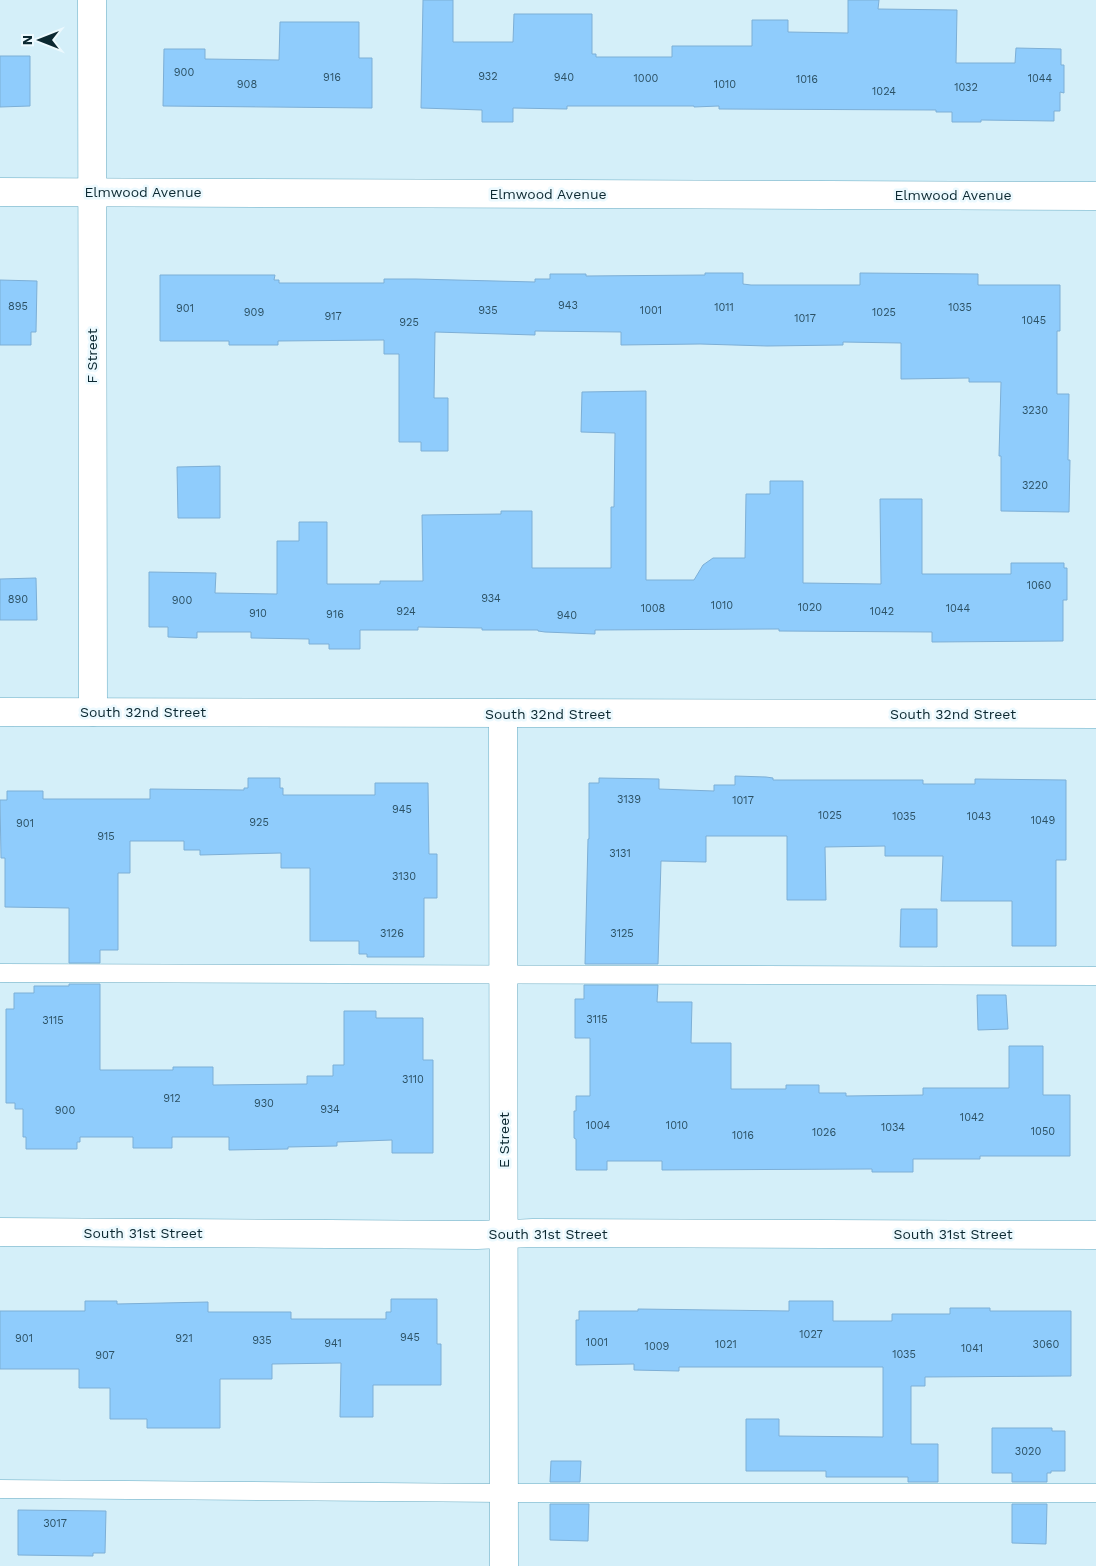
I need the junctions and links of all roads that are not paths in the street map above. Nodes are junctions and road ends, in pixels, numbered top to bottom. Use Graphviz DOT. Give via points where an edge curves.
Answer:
graph roads {
  1 [pos="92,0"];
  2 [pos="0,192"];
  3 [pos="92,192"];
  4 [pos="1096,196"];
  5 [pos="0,712"];
  6 [pos="93,712"];
  7 [pos="503,714"];
  8 [pos="1096,714"];
  9 [pos="0,973"];
  10 [pos="503,974"];
  11 [pos="1096,976"];
  12 [pos="0,1232"];
  13 [pos="503,1234"];
  14 [pos="1096,1234"];
  15 [pos="0,1489"];
  16 [pos="503,1493"];
  17 [pos="1096,1493"];
  18 [pos="504,1566"];
  1 -- 3 [label="street, F Street"];
  2 -- 3 [label="street, Elmwood Avenue"];
  3 -- 4 [label="street, Elmwood Avenue"];
  3 -- 6 [label="street, F Street"];
  5 -- 6 [label="street, South 32nd Street"];
  6 -- 7 [label="street, South 32nd Street"];
  7 -- 8 [label="street, South 32nd Street"];
  7 -- 10 [label="street, E Street"];
  9 -- 10 [label="lane"];
  10 -- 11 [label="lane"];
  10 -- 13 [label="street, E Street"];
  12 -- 13 [label="street, South 31st Street"];
  13 -- 14 [label="street, South 31st Street"];
  13 -- 16 [label="street, E Street"];
  15 -- 16 [label="lane"];
  16 -- 17 [label="lane"];
  16 -- 18 [label="street, E Street"];
}
